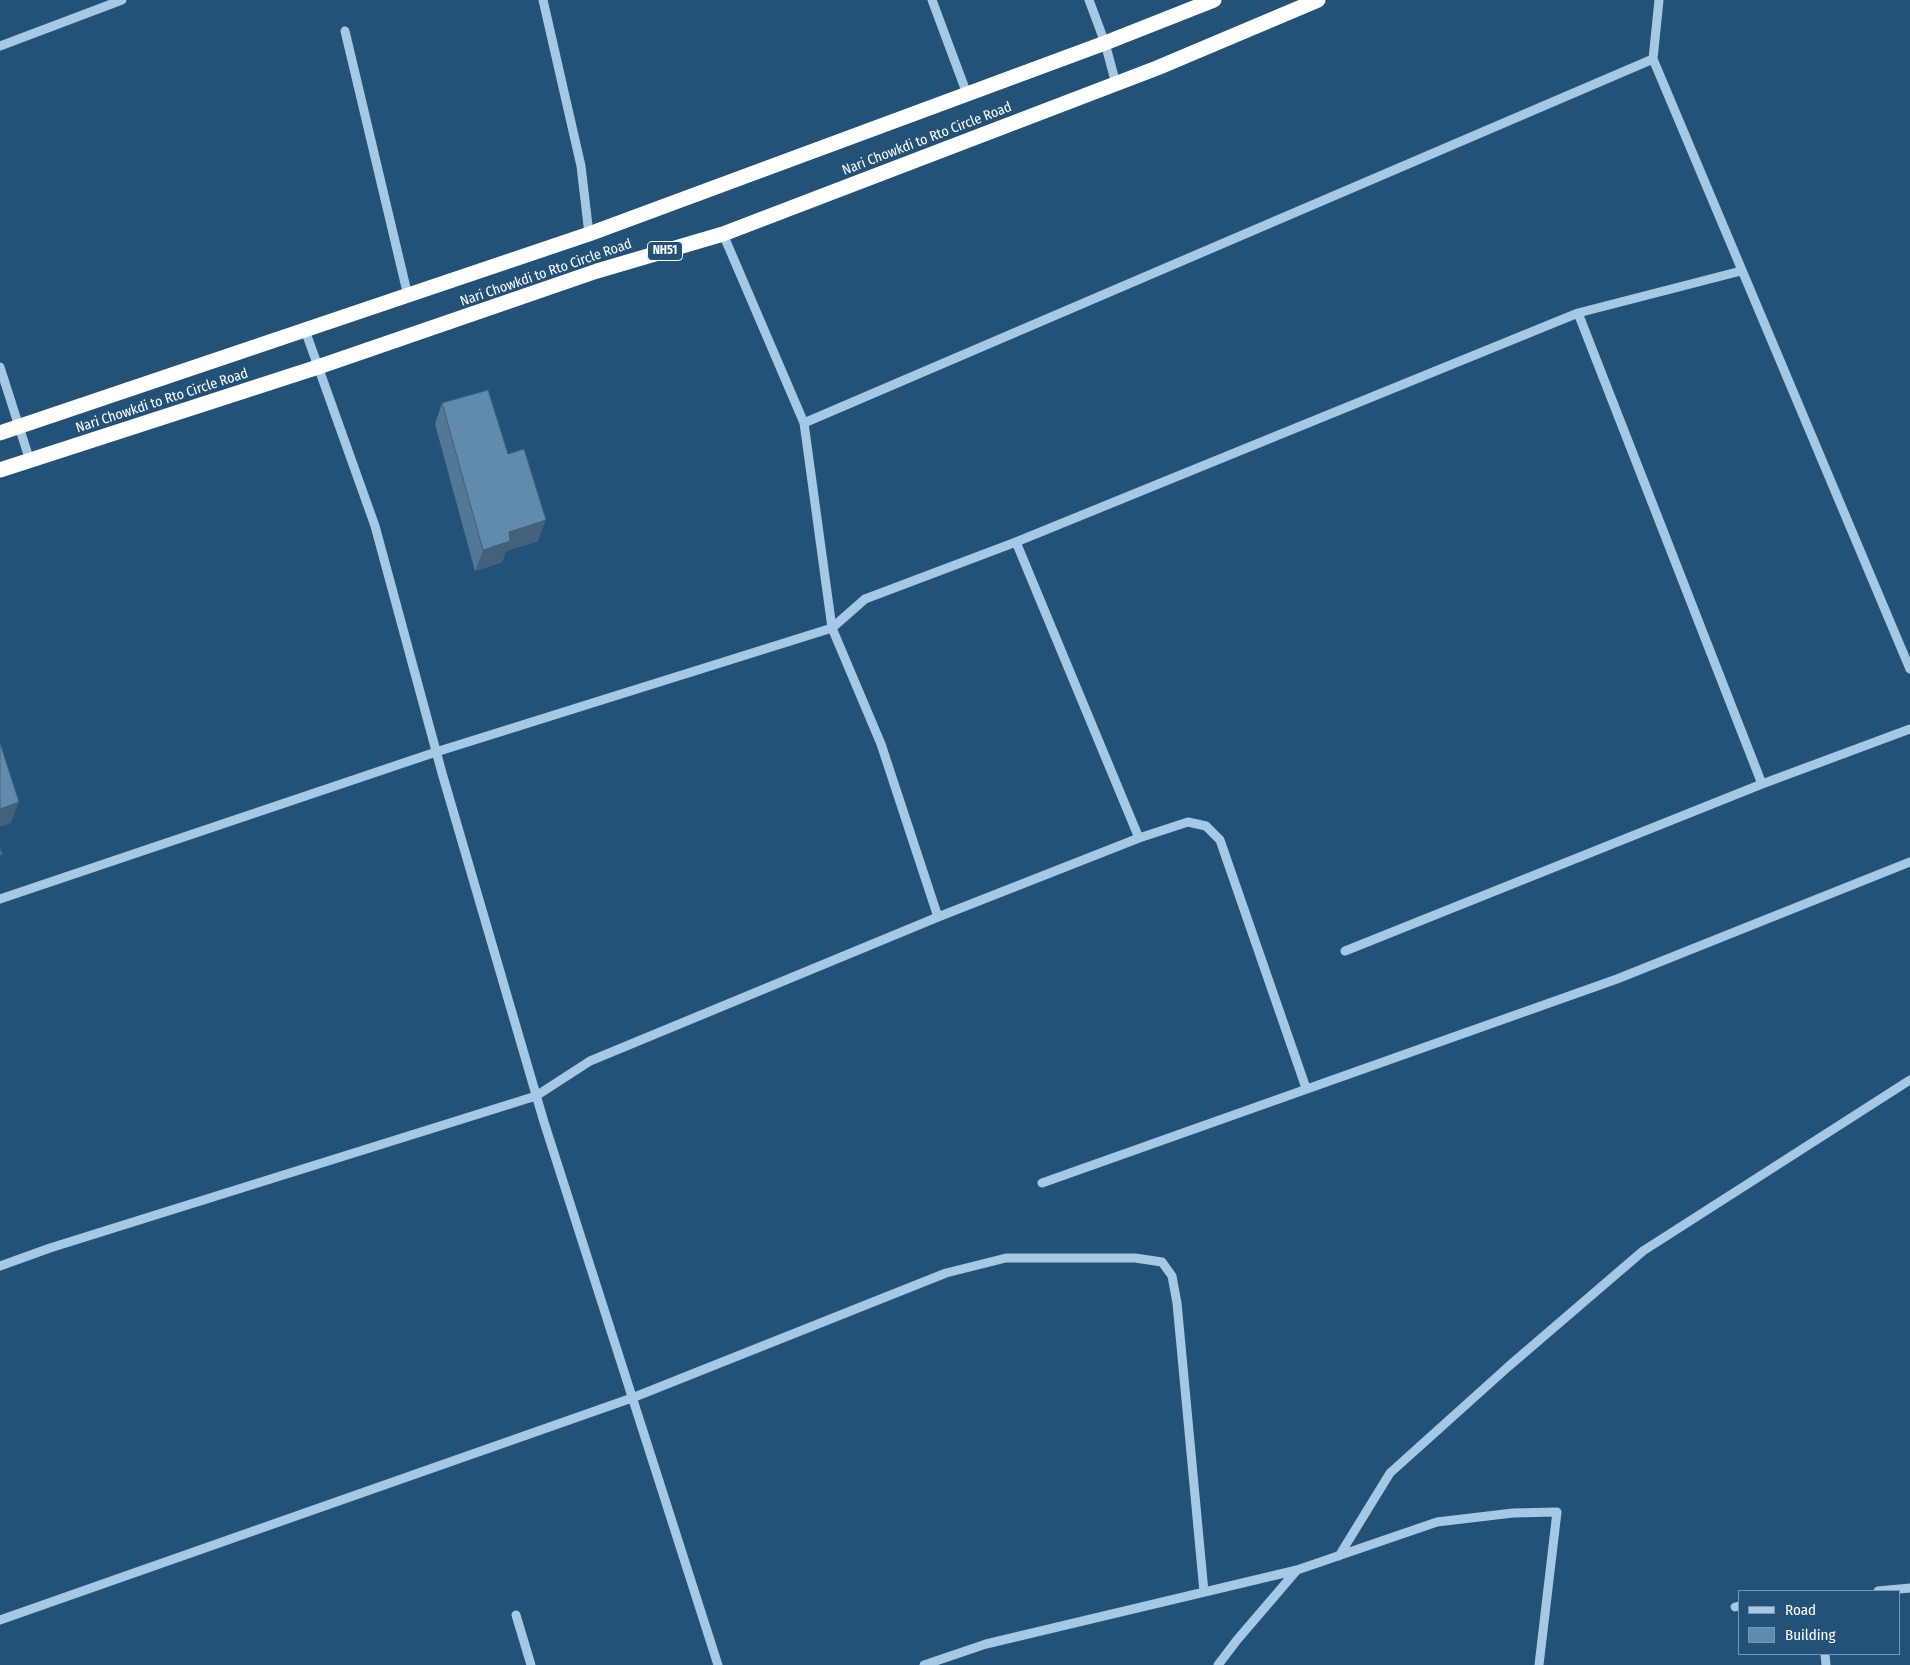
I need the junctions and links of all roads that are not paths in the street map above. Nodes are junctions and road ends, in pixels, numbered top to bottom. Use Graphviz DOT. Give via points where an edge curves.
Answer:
graph roads {
  1 [pos="122,0"];
  2 [pos="543,0"];
  3 [pos="932,0"];
  4 [pos="1089,0"];
  5 [pos="1214,0"];
  6 [pos="1318,0"];
  7 [pos="1658,0"];
  8 [pos="345,31"];
  9 [pos="1105,43"];
  10 [pos="0,46"];
  11 [pos="1652,59"];
  12 [pos="1116,84"];
  13 [pos="967,94"];
  14 [pos="589,234"];
  15 [pos="724,234"];
  16 [pos="1741,271"];
  17 [pos="408,296"];
  18 [pos="1578,313"];
  19 [pos="305,330"];
  20 [pos="318,367"];
  21 [pos="0,368"];
  22 [pos="804,423"];
  23 [pos="19,427"];
  24 [pos="0,433"];
  25 [pos="30,461"];
  26 [pos="0,470"];
  27 [pos="1016,542"];
  28 [pos="832,628"];
  29 [pos="1910,669"];
  30 [pos="1910,729"];
  31 [pos="436,752"];
  32 [pos="1762,784"];
  33 [pos="1138,838"];
  34 [pos="1910,862"];
  35 [pos="0,898"];
  36 [pos="938,917"];
  37 [pos="1345,951"];
  38 [pos="1910,1080"];
  39 [pos="1306,1088"];
  40 [pos="536,1096"];
  41 [pos="1042,1183"];
  42 [pos="0,1266"];
  43 [pos="632,1398"];
  44 [pos="1339,1556"];
  45 [pos="1297,1570"];
  46 [pos="1910,1588"];
  47 [pos="1889,1590"];
  48 [pos="1204,1592"];
  49 [pos="516,1616"];
  50 [pos="0,1620"];
  51 [pos="531,1665"];
  52 [pos="718,1665"];
  53 [pos="924,1665"];
  54 [pos="1218,1665"];
  55 [pos="1539,1665"];
  1 -- 10 [label="street"];
  2 -- 14 [label="street" via="581,166"];
  3 -- 13 [label="street"];
  4 -- 9 [label="street"];
  5 -- 9 [label="highway"];
  6 -- 12 [label="highway, Nari Chowkdi to Rto Circle Road / NH51"];
  7 -- 11 [label="street"];
  8 -- 17 [label="street"];
  9 -- 12 [label="street"];
  9 -- 13 [label="highway"];
  11 -- 16 [label="street"];
  11 -- 22 [label="street"];
  12 -- 15 [label="highway, Nari Chowkdi to Rto Circle Road / NH51"];
  13 -- 14 [label="highway"];
  14 -- 17 [label="highway"];
  15 -- 20 [label="highway, Nari Chowkdi to Rto Circle Road / NH51" via="597,271"];
  15 -- 22 [label="street"];
  16 -- 18 [label="street"];
  16 -- 29 [label="street"];
  17 -- 19 [label="highway"];
  18 -- 27 [label="street"];
  18 -- 32 [label="street"];
  19 -- 20 [label="street"];
  19 -- 23 [label="highway"];
  20 -- 25 [label="highway, Nari Chowkdi to Rto Circle Road / NH51"];
  20 -- 31 [label="street" via="375,526"];
  21 -- 23 [label="street"];
  22 -- 28 [label="street"];
  23 -- 24 [label="highway"];
  23 -- 25 [label="street"];
  25 -- 26 [label="highway, Nari Chowkdi to Rto Circle Road / NH51"];
  27 -- 28 [label="street" via="865,599"];
  27 -- 33 [label="street"];
  28 -- 31 [label="street"];
  28 -- 36 [label="street" via="881,744"];
  30 -- 32 [label="street"];
  31 -- 35 [label="street"];
  31 -- 40 [label="street"];
  32 -- 37 [label="street"];
  33 -- 36 [label="street"];
  33 -- 39 [label="street" via="1188,822 1206,826 1220,840"];
  34 -- 39 [label="street" via="1617,979"];
  36 -- 40 [label="street" via="590,1061"];
  38 -- 44 [label="street" via="1643,1251 1390,1473"];
  39 -- 41 [label="street"];
  40 -- 42 [label="street"];
  40 -- 43 [label="street"];
  43 -- 48 [label="street" via="946,1273 972,1266 1006,1258 1135,1258 1162,1262 1172,1276 1176,1303"];
  43 -- 50 [label="street"];
  43 -- 52 [label="street"];
  44 -- 45 [label="street"];
  44 -- 55 [label="street" via="1437,1522 1513,1513 1557,1512"];
  45 -- 48 [label="street"];
  45 -- 54 [label="street"];
  46 -- 47 [label="street"];
  48 -- 53 [label="street" via="986,1644"];
  49 -- 51 [label="street"];
}
